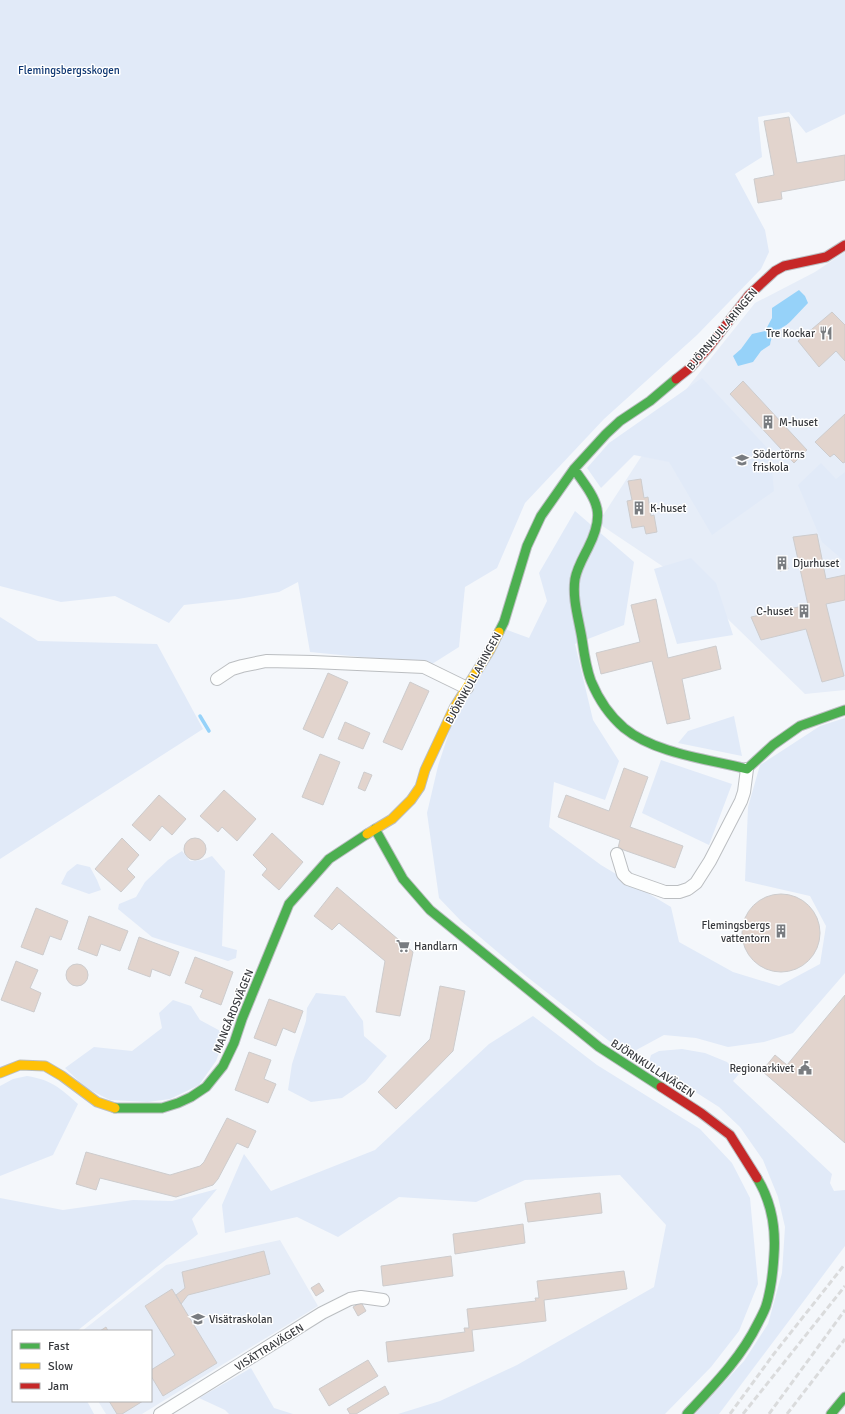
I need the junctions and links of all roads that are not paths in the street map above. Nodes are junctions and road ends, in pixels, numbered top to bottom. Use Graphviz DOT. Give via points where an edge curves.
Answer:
graph roads {
  1 [pos="845,245"];
  2 [pos="574,469"];
  3 [pos="217,679"];
  4 [pos="467,688"];
  5 [pos="845,710"];
  6 [pos="747,769"];
  7 [pos="375,829"];
  8 [pos="617,854"];
  9 [pos="0,1073"];
  10 [pos="383,1300"];
  11 [pos="845,1397"];
  12 [pos="160,1414"];
  13 [pos="687,1414"];
  14 [pos="831,1414"];
  1 -- 2 [label="street, BJÖRNKULLARINGEN" via="826,257 784,266 775,271 749,296 690,368 616,425"];
  2 -- 4 [label="street, BJÖRNKULLARINGEN" via="541,516 527,546 504,622"];
  2 -- 6 [label="street" via="596,503 598,513 592,540 575,579 586,662 595,689 609,712 624,728 652,744"];
  3 -- 4 [label="street" via="237,667 266,661 313,662 424,667"];
  4 -- 7 [label="street, BJÖRNKULLARINGEN" via="454,708 425,770 420,788 392,819"];
  5 -- 6 [label="street" via="800,726 773,745"];
  6 -- 8 [label="street" via="741,800 710,861 696,883 688,889 665,892 628,879 623,874"];
  7 -- 9 [label="street, MANGÅRDSVÄGEN" via="329,859 289,904 223,1066 206,1087 191,1097 162,1108 115,1108 93,1100 45,1066 20,1065"];
  7 -- 13 [label="street, BJÖRNKULLAVÄGEN" via="403,879 430,910 599,1046 730,1135 761,1185 772,1215 775,1237 773,1272 766,1307 751,1338 730,1369"];
  10 -- 12 [label="street, VISÄTTRAVÄGEN" via="361,1297 350,1299 322,1313"];
  11 -- 14 [label="street"];
}
